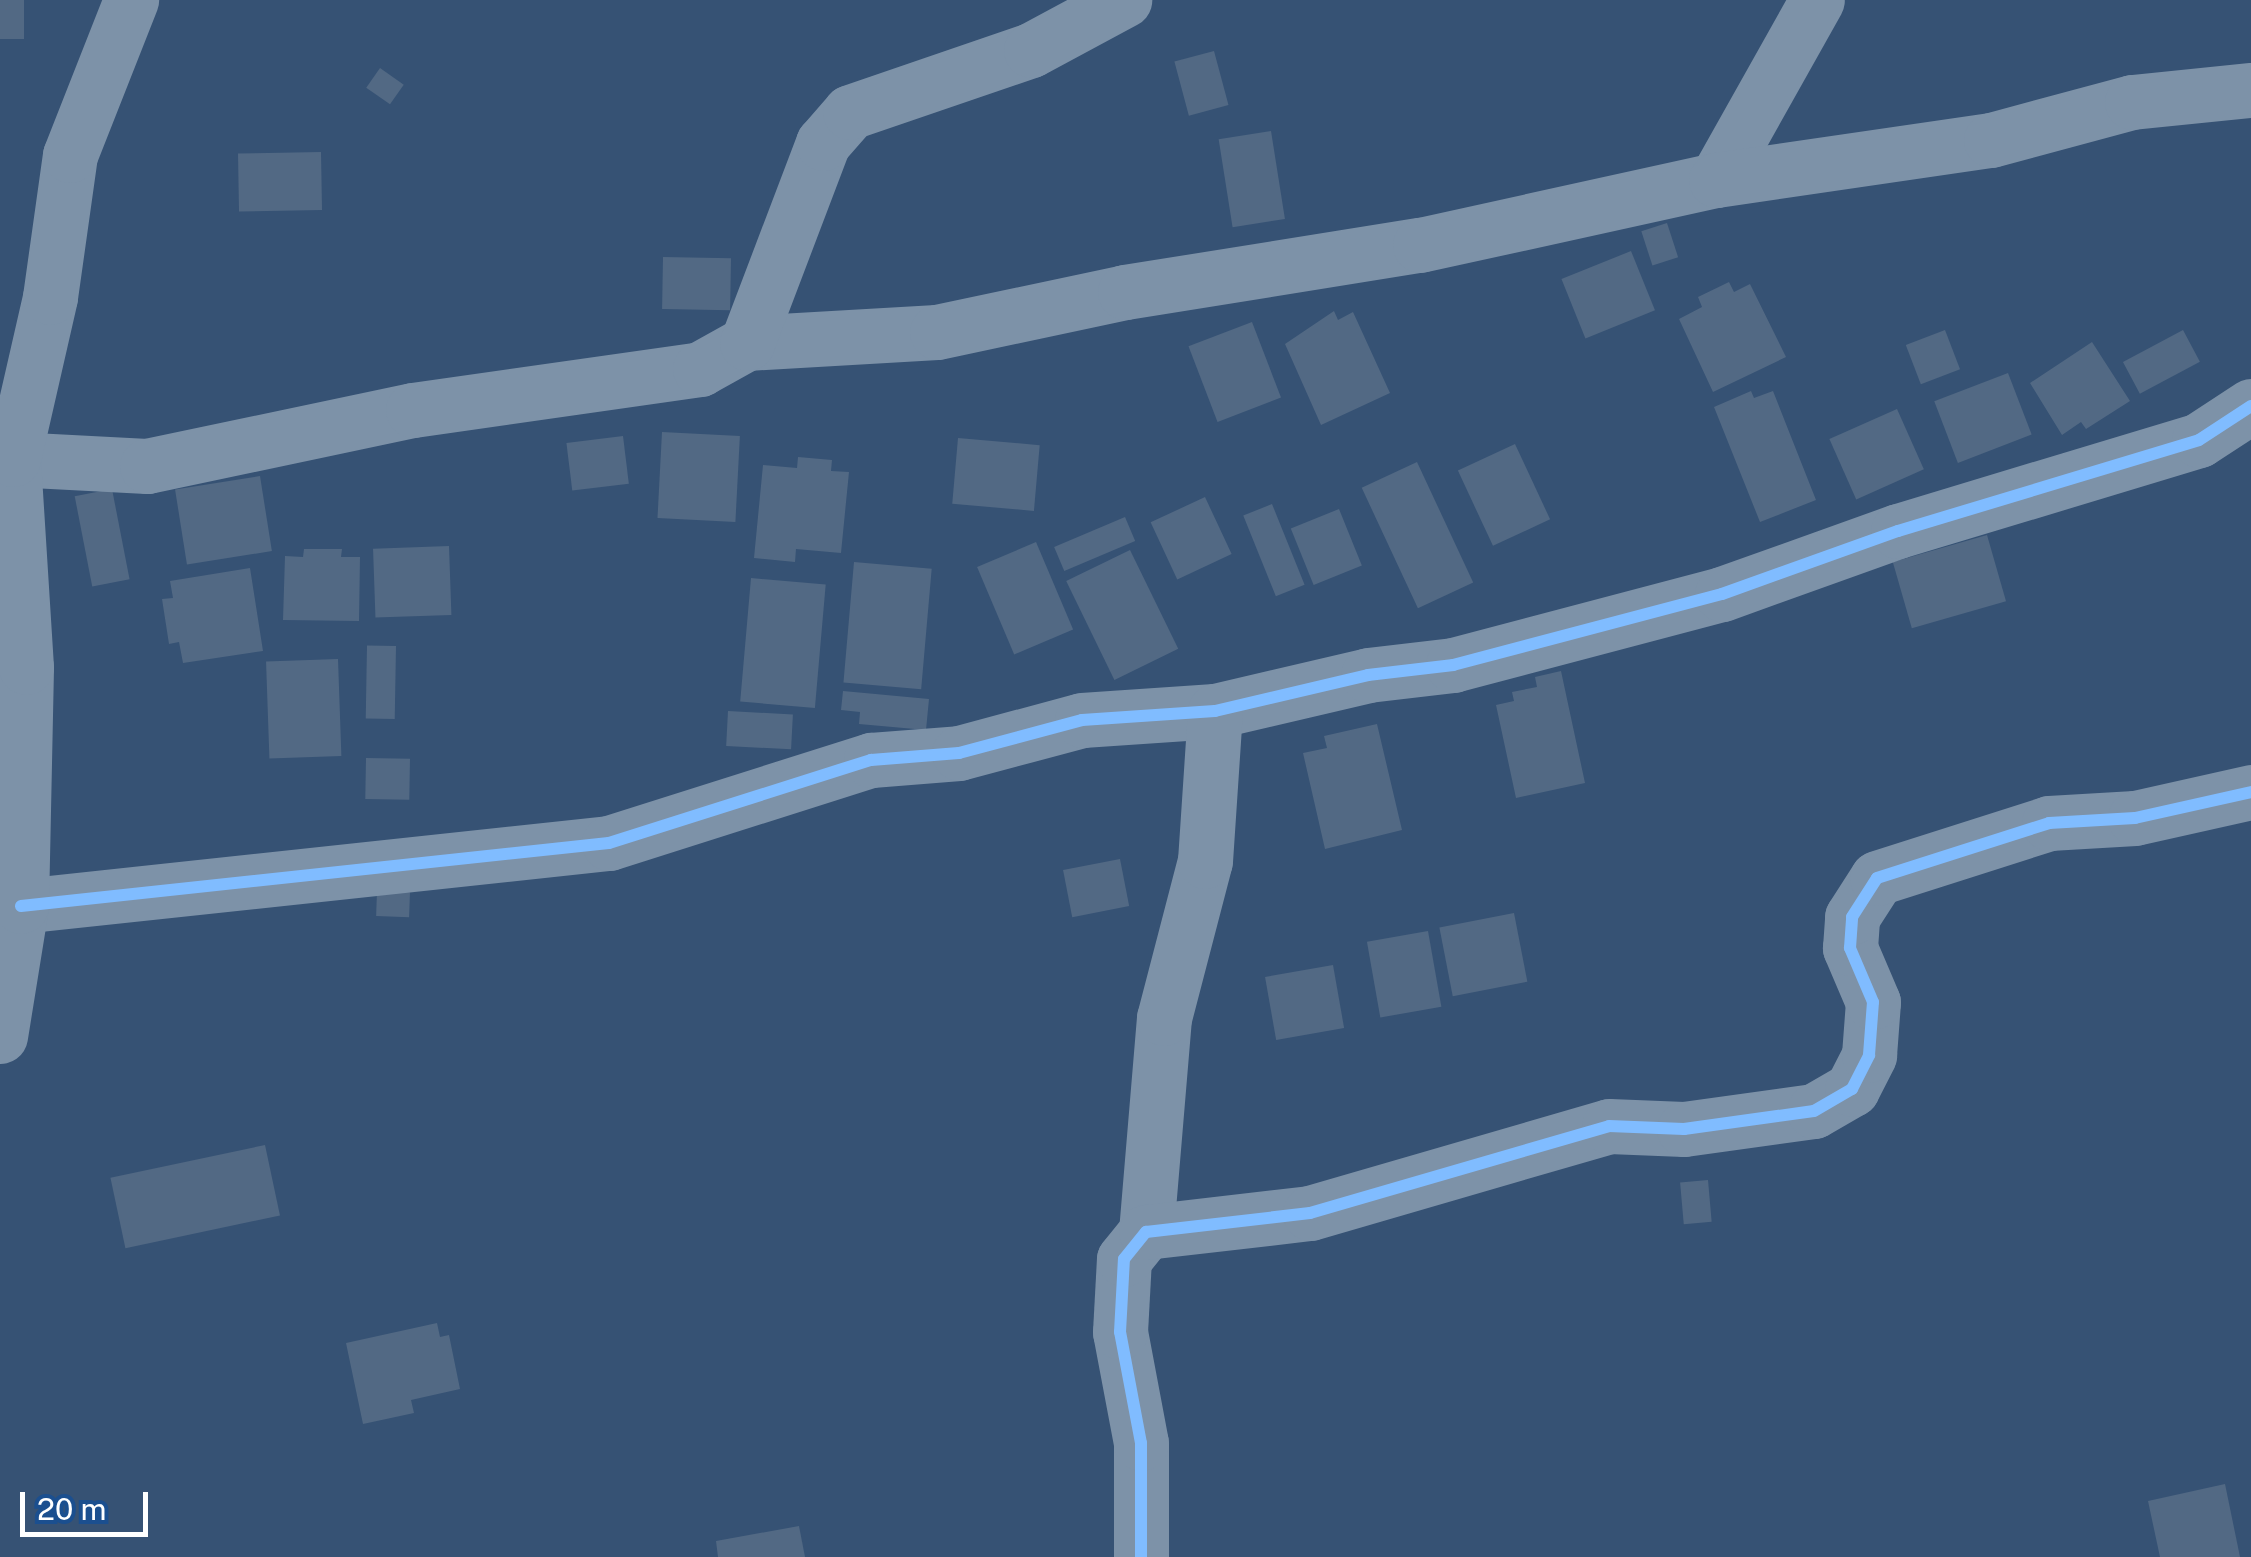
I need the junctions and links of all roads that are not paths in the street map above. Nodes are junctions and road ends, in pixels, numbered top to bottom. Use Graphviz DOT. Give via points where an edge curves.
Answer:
graph roads {
  1 [pos="130,0"];
  2 [pos="1124,0"];
  3 [pos="1817,0"];
  4 [pos="2251,90"];
  5 [pos="1716,180"];
  6 [pos="746,344"];
  7 [pos="2251,406"];
  8 [pos="7,462"];
  9 [pos="1215,710"];
  10 [pos="2251,792"];
  11 [pos="20,906"];
  12 [pos="0,1036"];
  13 [pos="1146,1232"];
  14 [pos="1141,1557"];
  1 -- 8 [label="street" via="70,155 50,297"];
  2 -- 6 [label="street" via="1031,50 850,112 823,143"];
  3 -- 5 [label="street"];
  4 -- 5 [label="street" via="2132,102 1991,140"];
  5 -- 6 [label="street" via="1420,244 1125,292 937,332"];
  6 -- 8 [label="street" via="700,369 414,410 147,466"];
  7 -- 9 [label="street" via="2199,440 1722,594 1452,665 1368,674"];
  8 -- 11 [label="street" via="26,668"];
  9 -- 11 [label="street" via="1082,720 959,753 870,760 609,842"];
  9 -- 13 [label="street" via="1205,860 1164,1018"];
  10 -- 13 [label="street" via="2136,818 2049,823 1876,878 1852,917 1850,948 1873,1002 1869,1054 1852,1089 1814,1111 1684,1129 1609,1126 1310,1213"];
  11 -- 12 [label="street"];
  13 -- 14 [label="street" via="1124,1259 1120,1332 1141,1443"];
}
